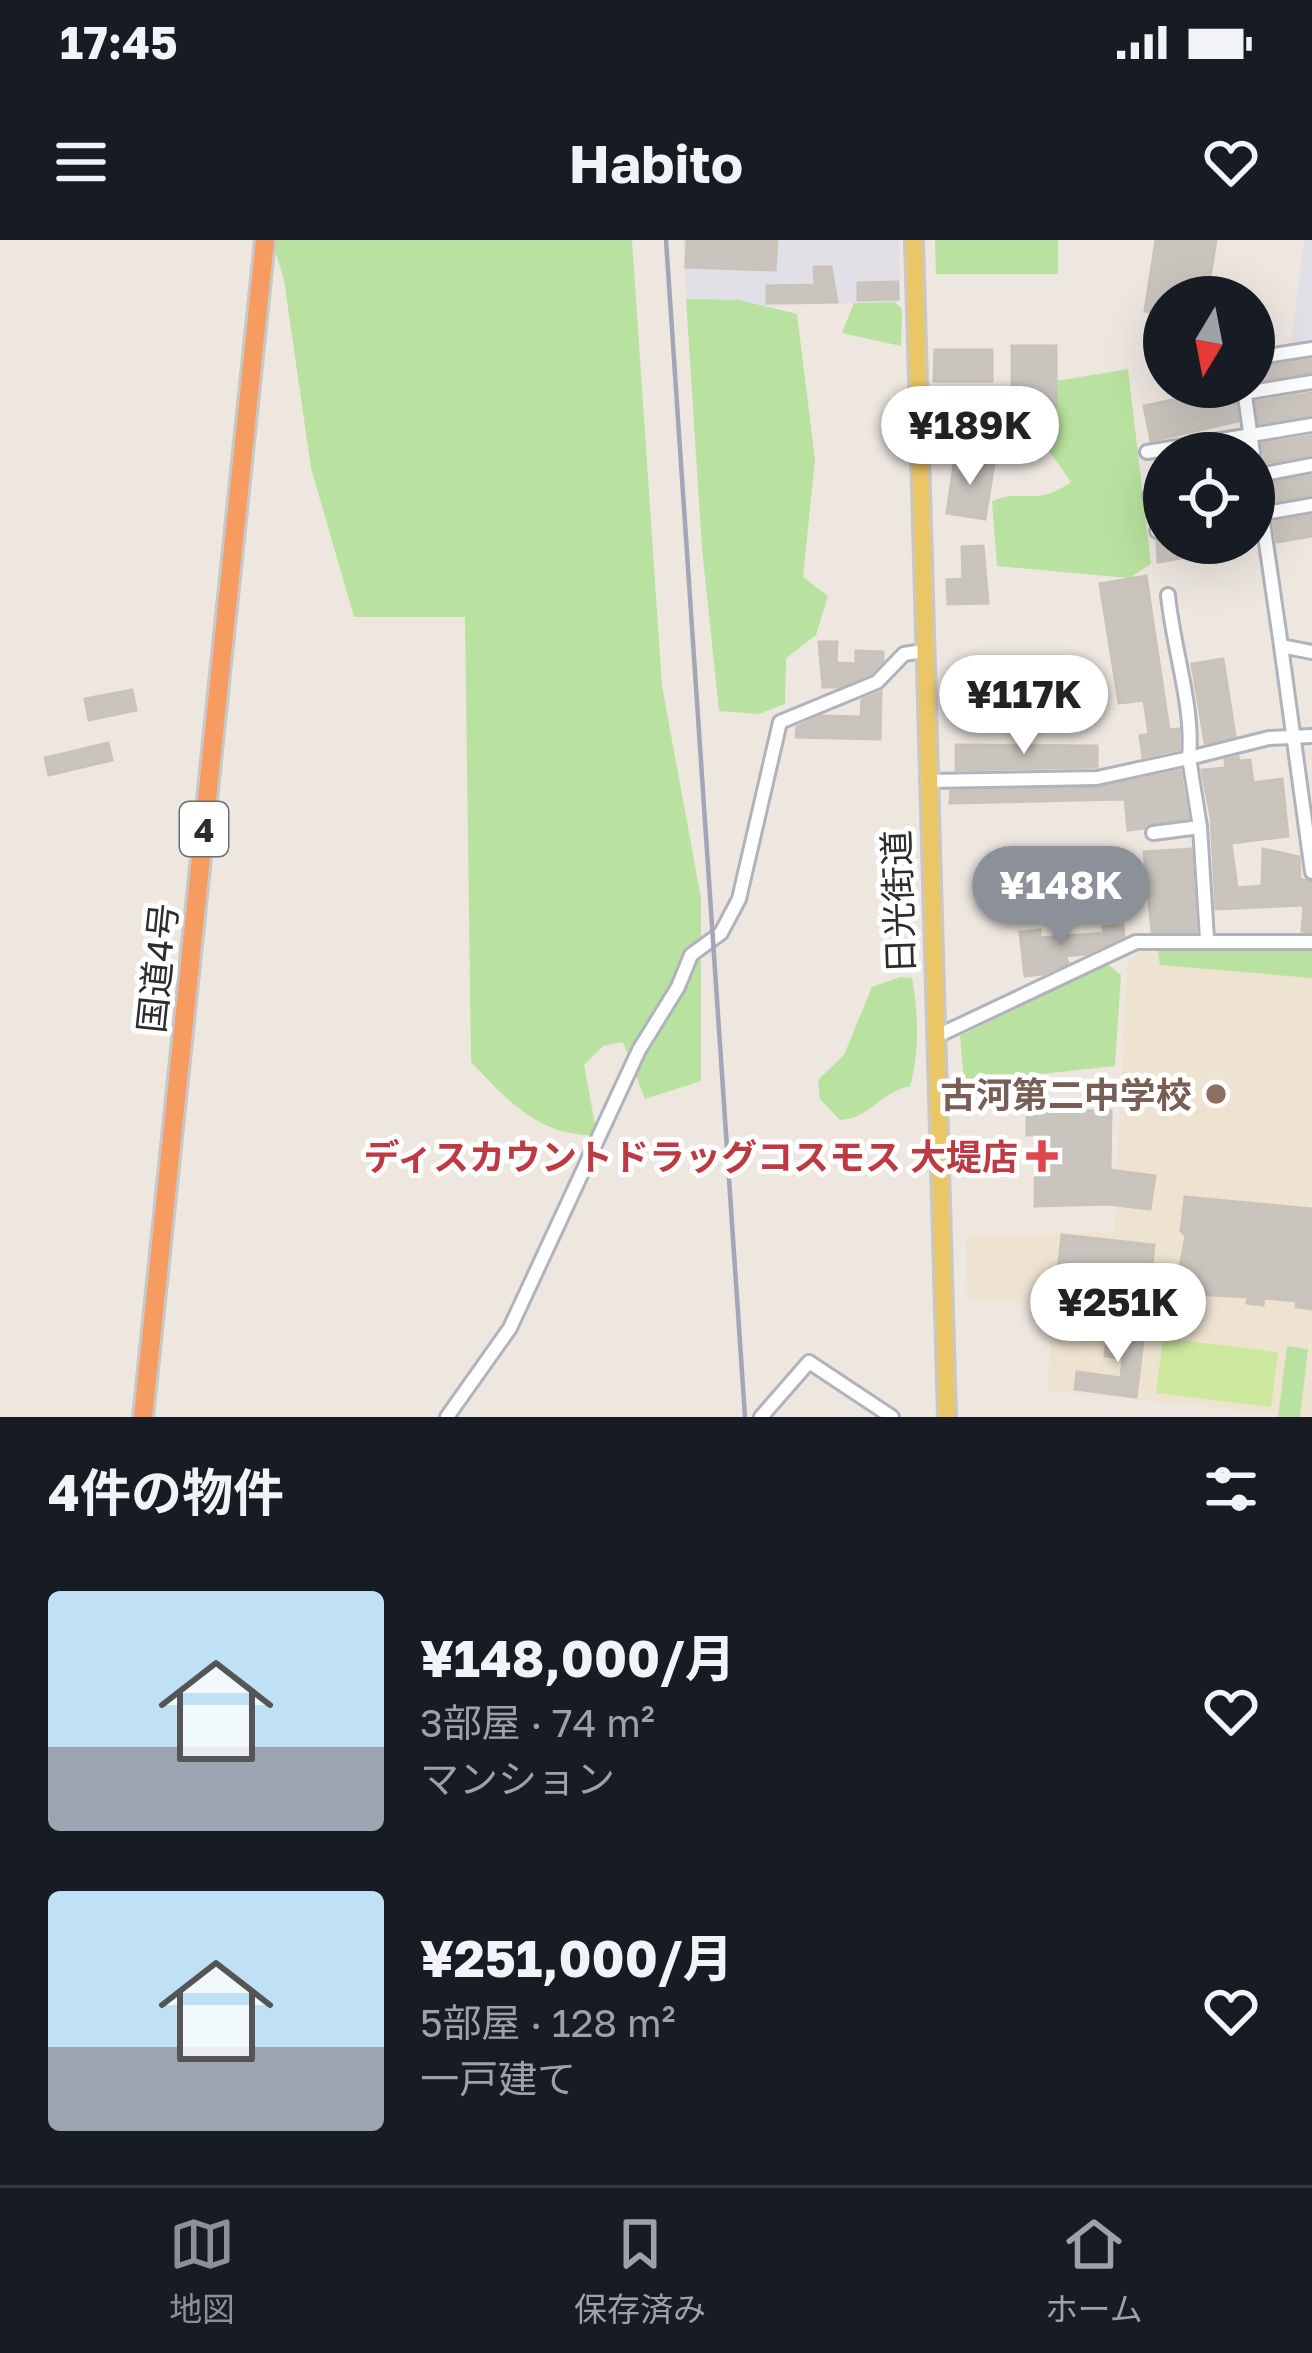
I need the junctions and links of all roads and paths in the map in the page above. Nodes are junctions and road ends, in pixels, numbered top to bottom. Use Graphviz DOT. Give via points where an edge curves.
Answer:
graph roads {
  1 [pos="265,240"];
  2 [pos="914,240"];
  3 [pos="1312,349"];
  4 [pos="1275,355"];
  5 [pos="1312,382"];
  6 [pos="1275,386"];
  7 [pos="1312,425"];
  8 [pos="1269,432"];
  9 [pos="1312,465"];
  10 [pos="1275,466"];
  11 [pos="1312,505"];
  12 [pos="1275,511"];
  13 [pos="1267,564"];
  14 [pos="1168,595"];
  15 [pos="1281,646"];
  16 [pos="923,651"];
  17 [pos="1312,652"];
  18 [pos="1312,736"];
  19 [pos="1295,737"];
  20 [pos="1189,758"];
  21 [pos="927,781"];
  22 [pos="1200,827"];
  23 [pos="1153,833"];
  24 [pos="1312,872"];
  25 [pos="1208,939"];
  26 [pos="1312,942"];
  27 [pos="935,1037"];
  28 [pos="143,1417"];
  29 [pos="447,1417"];
  30 [pos="760,1417"];
  31 [pos="892,1417"];
  32 [pos="947,1417"];
  1 -- 28 [label="highway, 国道4号 / 4"];
  2 -- 16 [label="main road, 日光街道"];
  3 -- 4 [label="street"];
  5 -- 6 [label="street"];
  7 -- 8 [label="street"];
  9 -- 10 [label="street"];
  11 -- 12 [label="street"];
  13 -- 15 [label="street"];
  14 -- 20 [label="street" via="1173,656 1192,726"];
  15 -- 17 [label="street"];
  15 -- 19 [label="street"];
  16 -- 21 [label="main road, 日光街道"];
  16 -- 29 [label="street" via="904,654 877,682 780,722 739,899 721,933 691,955 511,1328"];
  18 -- 19 [label="street"];
  19 -- 20 [label="street"];
  19 -- 24 [label="street"];
  20 -- 21 [label="street" via="1096,778"];
  20 -- 22 [label="street"];
  21 -- 27 [label="main road, 日光街道"];
  22 -- 23 [label="street"];
  22 -- 25 [label="street"];
  25 -- 26 [label="street"];
  25 -- 27 [label="street" via="1136,942"];
  27 -- 32 [label="main road, 日光街道"];
  30 -- 31 [label="street" via="809,1362"];
}
